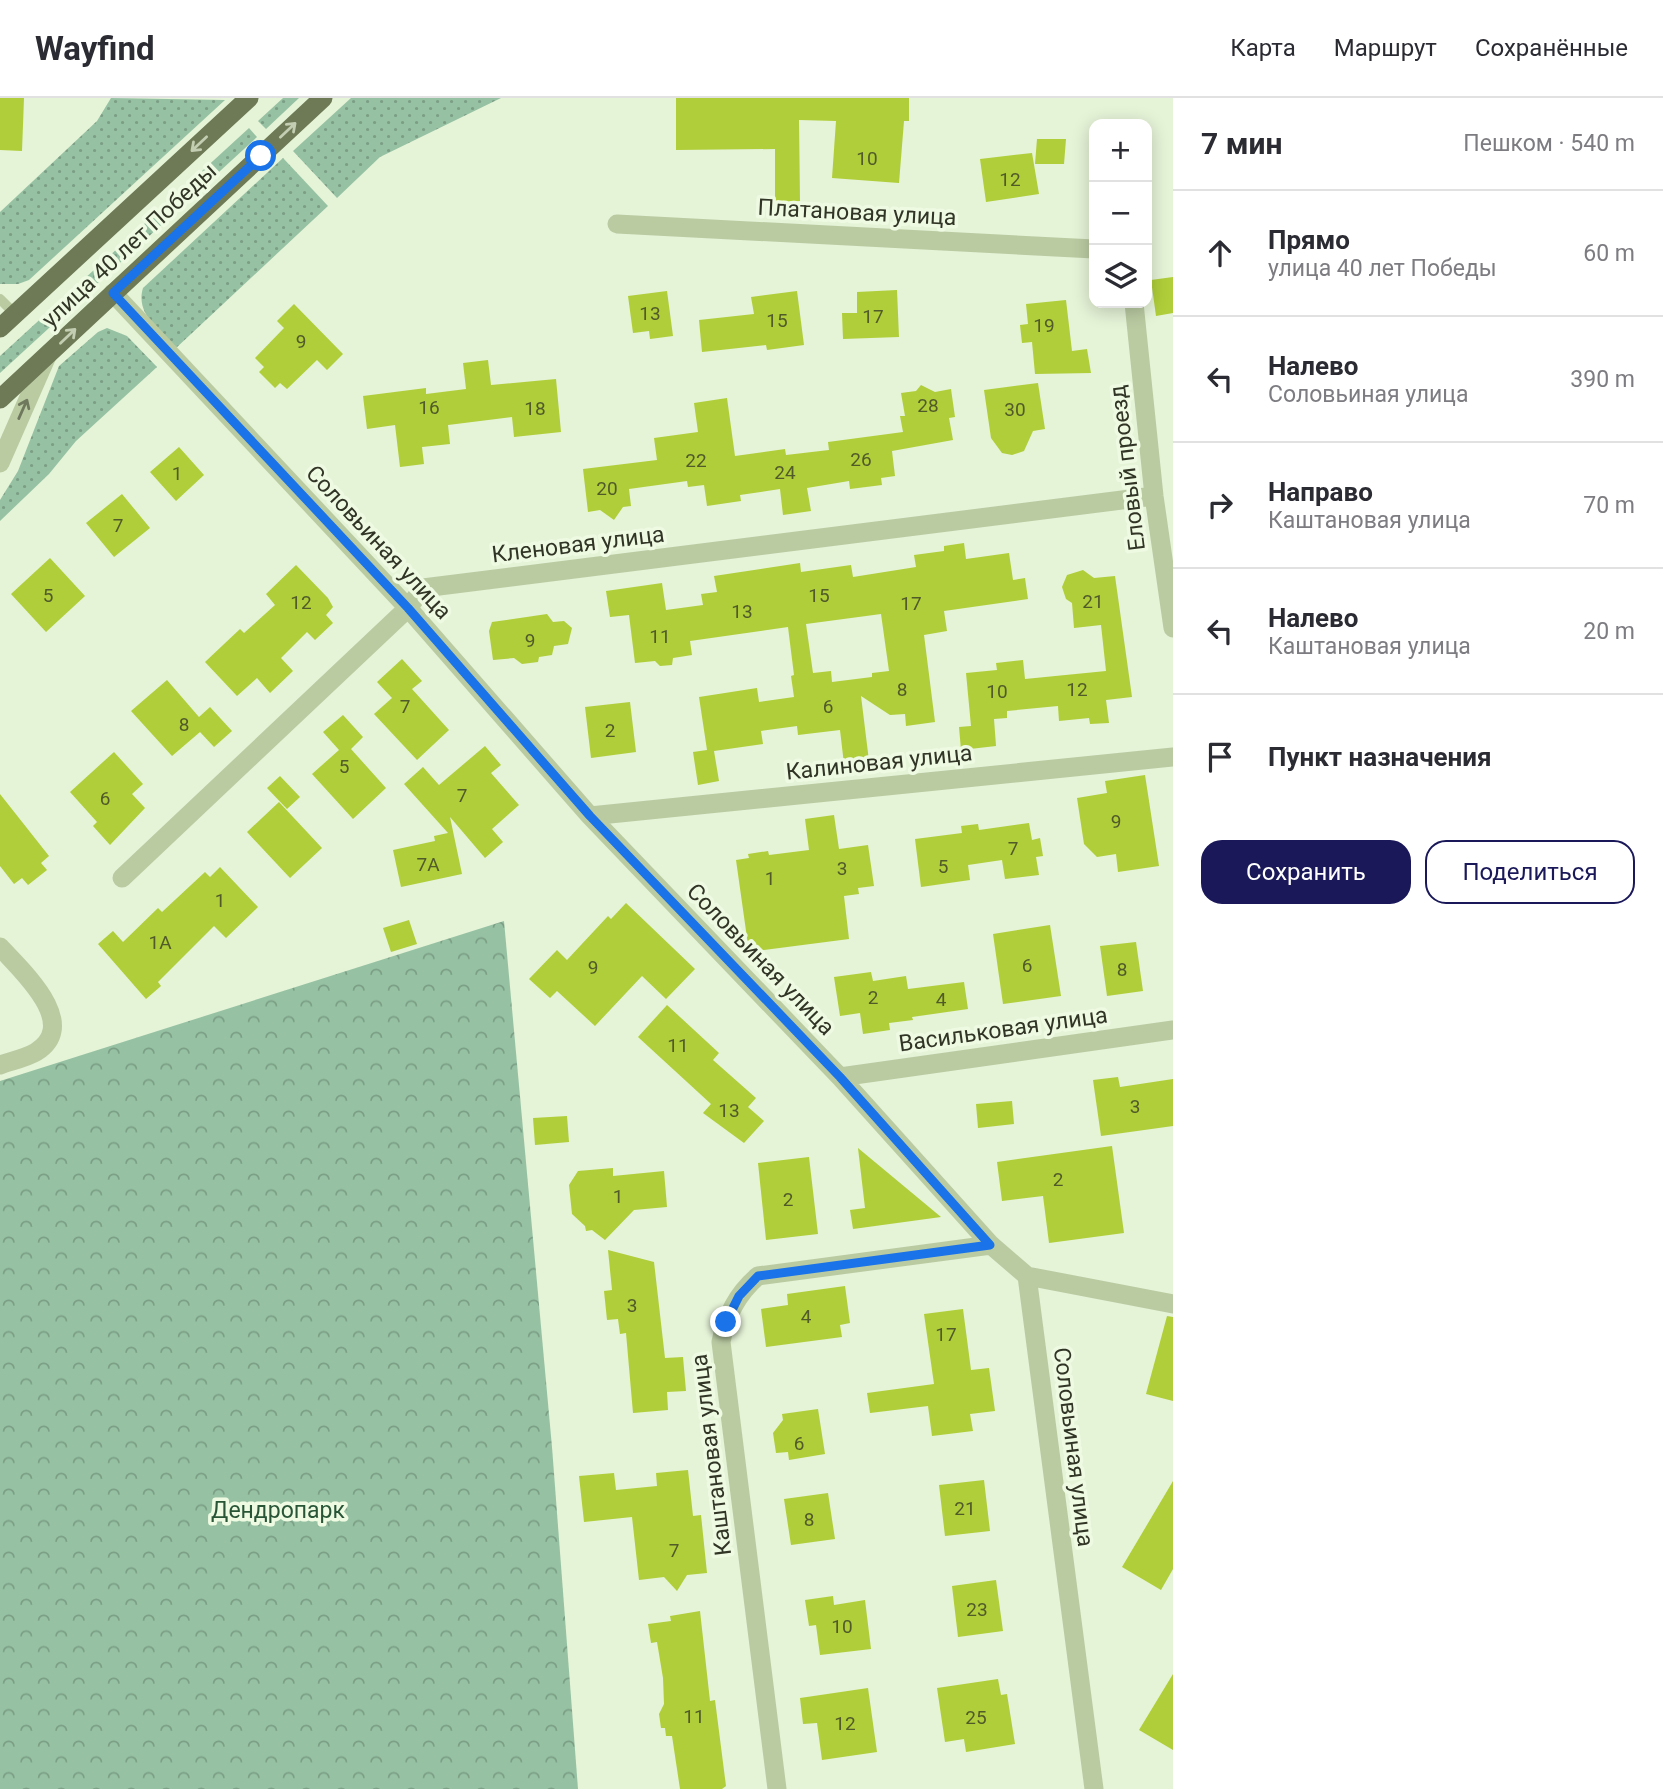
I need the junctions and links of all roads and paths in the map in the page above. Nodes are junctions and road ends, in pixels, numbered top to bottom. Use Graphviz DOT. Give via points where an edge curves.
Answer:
graph roads {
  1 [pos="249,98"];
  2 [pos="323,98"];
  3 [pos="617,224"];
  4 [pos="1089,249"];
  5 [pos="113,293"];
  6 [pos="0,299"];
  7 [pos="1135,308"];
  8 [pos="5,319"];
  9 [pos="47,356"];
  10 [pos="0,399"];
  11 [pos="0,463"];
  12 [pos="1154,496"];
  13 [pos="1169,581"];
  14 [pos="408,608"];
  15 [pos="1173,628"];
  16 [pos="1173,757"];
  17 [pos="590,816"];
  18 [pos="122,878"];
  19 [pos="0,947"];
  20 [pos="1173,1030"];
  21 [pos="0,1065"];
  22 [pos="840,1077"];
  23 [pos="990,1245"];
  24 [pos="1027,1276"];
  25 [pos="1173,1304"];
  26 [pos="777,1789"];
  27 [pos="1094,1789"];
  1 -- 8 [label="main road, улица 40 лет Победы, one-way"];
  5 -- 2 [label="main road, улица 40 лет Победы, one-way"];
  3 -- 4 [label="street, Платановая улица"];
  9 -- 5 [label="main road, улица 40 лет Победы, one-way"];
  5 -- 14 [label="street, Соловьиная улица"];
  6 -- 8 [label="lane"];
  7 -- 12 [label="street, Еловый проезд"];
  9 -- 10 [label="main road, улица 40 лет Победы"];
  11 -- 9 [label="street, one-way"];
  12 -- 13 [label="street, Еловый проезд"];
  12 -- 14 [label="street, Кленовая улица" via="423,588"];
  13 -- 15 [label="street, Еловый проезд"];
  14 -- 17 [label="street, Соловьиная улица"];
  14 -- 18 [label="street, Кленовая улица"];
  16 -- 17 [label="street, Калиновая улица"];
  17 -- 22 [label="street, Соловьиная улица"];
  19 -- 21 [label="street" via="45,998 53,1028 47,1043 34,1054"];
  20 -- 22 [label="street, Васильковая улица"];
  22 -- 23 [label="street, Соловьиная улица"];
  23 -- 24 [label="street, Соловьиная улица"];
  23 -- 26 [label="street, Каштановая улица" via="758,1276 729,1312 722,1342"];
  24 -- 25 [label="street"];
  24 -- 27 [label="street, Соловьиная улица"];
}
